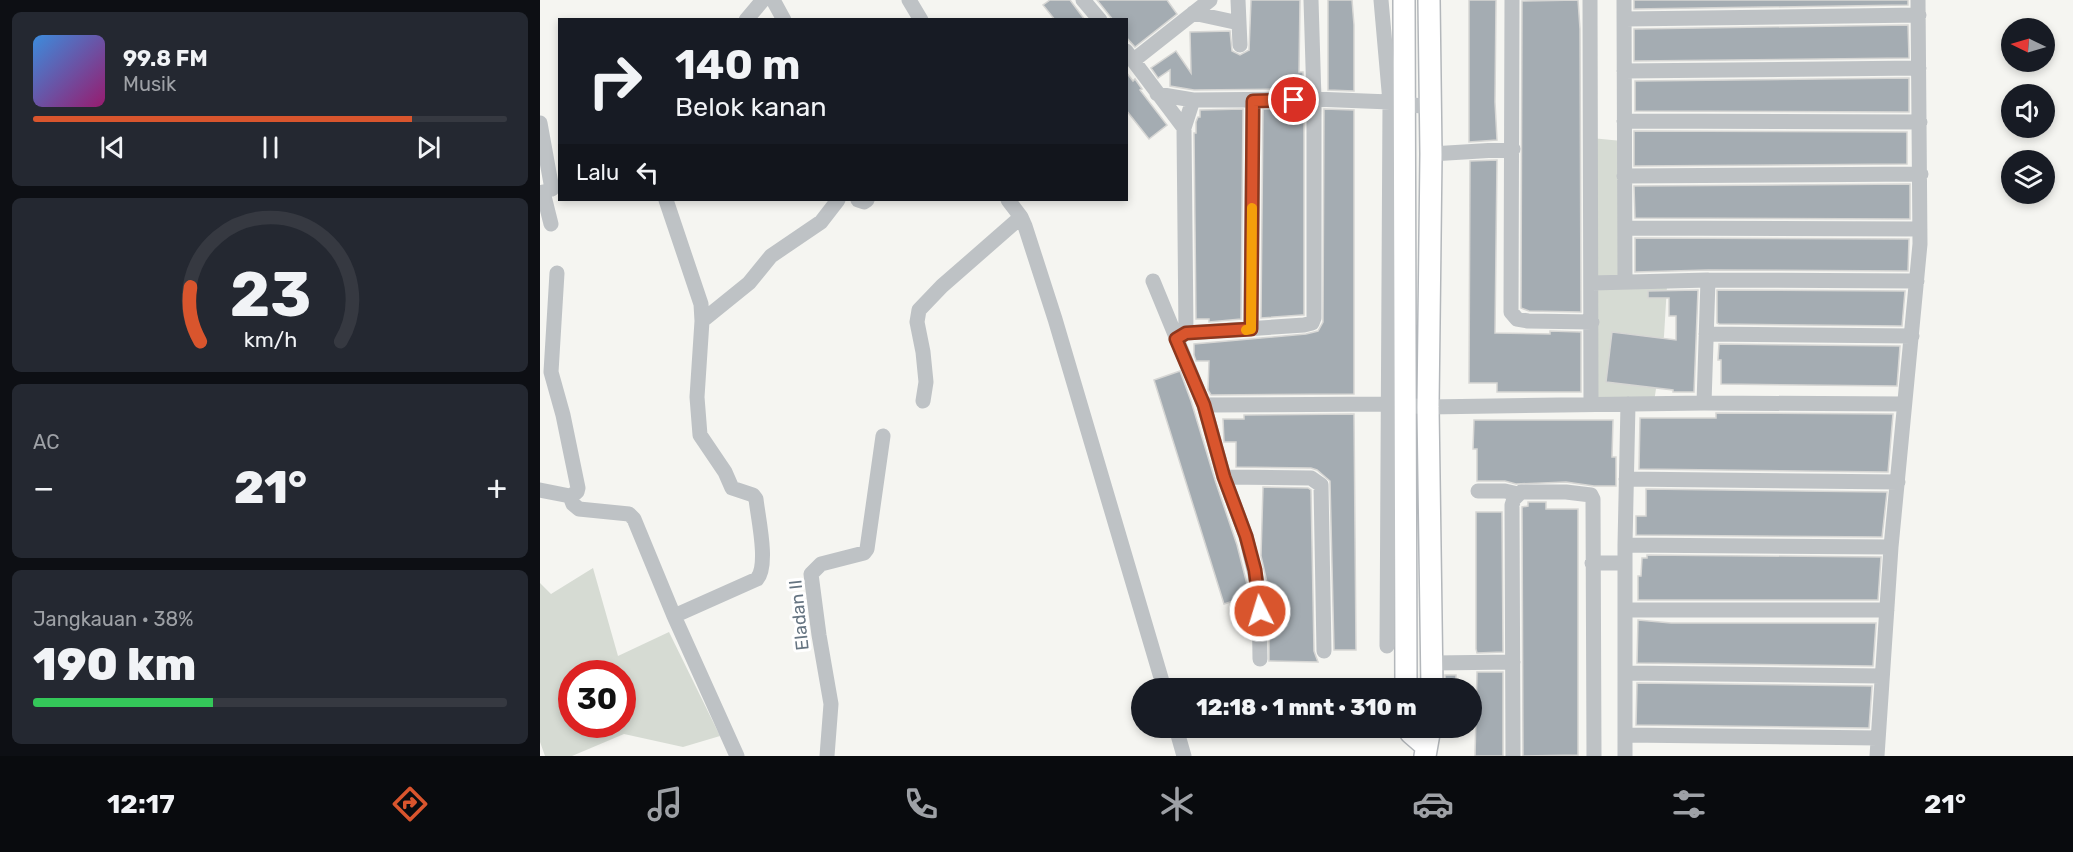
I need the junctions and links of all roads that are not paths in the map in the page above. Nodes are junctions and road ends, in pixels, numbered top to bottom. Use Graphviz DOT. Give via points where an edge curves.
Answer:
graph roads {
  1 [pos="763,0"];
  2 [pos="773,0"];
  3 [pos="909,0"];
  4 [pos="1083,0"];
  5 [pos="1238,0"];
  6 [pos="1311,0"];
  7 [pos="1381,0"];
  8 [pos="1404,0"];
  9 [pos="1429,0"];
  10 [pos="1512,0"];
  11 [pos="1590,0"];
  12 [pos="1624,0"];
  13 [pos="1198,5"];
  14 [pos="1919,7"];
  15 [pos="748,18"];
  16 [pos="783,18"];
  17 [pos="920,18"];
  18 [pos="1098,18"];
  19 [pos="1624,18"];
  20 [pos="1239,23"];
  21 [pos="1240,45"];
  22 [pos="1130,56"];
  23 [pos="1919,68"];
  24 [pos="1624,71"];
  25 [pos="1157,94"];
  26 [pos="1314,99"];
  27 [pos="1193,100"];
  28 [pos="1253,101"];
  29 [pos="1397,103"];
  30 [pos="1429,107"];
  31 [pos="1624,121"];
  32 [pos="1920,122"];
  33 [pos="540,123"];
  34 [pos="1184,128"];
  35 [pos="1513,149"];
  36 [pos="1431,153"];
  37 [pos="1921,174"];
  38 [pos="1624,176"];
  39 [pos="548,190"];
  40 [pos="666,201"];
  41 [pos="837,201"];
  42 [pos="1009,201"];
  43 [pos="1021,217"];
  44 [pos="551,224"];
  45 [pos="1625,228"];
  46 [pos="1920,228"];
  47 [pos="557,273"];
  48 [pos="1708,280"];
  49 [pos="1153,281"];
  50 [pos="1917,281"];
  51 [pos="1625,282"];
  52 [pos="1592,283"];
  53 [pos="702,321"];
  54 [pos="1592,322"];
  55 [pos="1251,329"];
  56 [pos="1706,334"];
  57 [pos="1181,336"];
  58 [pos="1912,336"];
  59 [pos="923,401"];
  60 [pos="1704,403"];
  61 [pos="1628,404"];
  62 [pos="1904,404"];
  63 [pos="1204,405"];
  64 [pos="1396,405"];
  65 [pos="1591,405"];
  66 [pos="1428,407"];
  67 [pos="883,436"];
  68 [pos="1224,477"];
  69 [pos="1626,479"];
  70 [pos="1898,482"];
  71 [pos="540,490"];
  72 [pos="1478,491"];
  73 [pos="1518,495"];
  74 [pos="570,496"];
  75 [pos="1625,545"];
  76 [pos="1891,547"];
  77 [pos="1592,563"];
  78 [pos="1625,563"];
  79 [pos="1625,610"];
  80 [pos="1887,610"];
  81 [pos="674,616"];
  82 [pos="1388,646"];
  83 [pos="1324,651"];
  84 [pos="1260,659"];
  85 [pos="1513,662"];
  86 [pos="1433,663"];
  87 [pos="1625,673"];
  88 [pos="1881,675"];
  89 [pos="1161,678"];
  90 [pos="1406,678"];
  91 [pos="1432,678"];
  92 [pos="1625,735"];
  93 [pos="1179,738"];
  94 [pos="1878,738"];
  95 [pos="737,756"];
  96 [pos="827,756"];
  97 [pos="1184,756"];
  98 [pos="1513,756"];
  99 [pos="1594,756"];
  100 [pos="1625,756"];
  101 [pos="1877,756"];
  1 -- 15 [label="street"];
  2 -- 16 [label="street"];
  3 -- 17 [label="street"];
  4 -- 18 [label="street"];
  5 -- 20 [label="street"];
  6 -- 26 [label="street"];
  7 -- 29 [label="street"];
  8 -- 29 [label="street"];
  9 -- 30 [label="street"];
  10 -- 35 [label="street"];
  11 -- 52 [label="street"];
  12 -- 19 [label="street"];
  13 -- 20 [label="street"];
  13 -- 22 [label="street"];
  14 -- 19 [label="street"];
  14 -- 23 [label="street"];
  19 -- 24 [label="street"];
  20 -- 21 [label="street"];
  22 -- 25 [label="street"];
  23 -- 24 [label="street"];
  23 -- 32 [label="street"];
  24 -- 31 [label="street"];
  25 -- 27 [label="street"];
  25 -- 34 [label="street"];
  26 -- 28 [label="street"];
  26 -- 29 [label="street"];
  26 -- 55 [label="street" via="1314,318 1304,326"];
  27 -- 28 [label="street"];
  27 -- 34 [label="street"];
  28 -- 55 [label="street"];
  29 -- 30 [label="street"];
  29 -- 64 [label="street"];
  30 -- 36 [label="street"];
  31 -- 32 [label="street"];
  31 -- 38 [label="street"];
  32 -- 37 [label="street"];
  33 -- 39 [label="street"];
  34 -- 57 [label="street"];
  35 -- 36 [label="street"];
  35 -- 54 [label="street" via="1511,312 1517,319 1528,321"];
  36 -- 66 [label="street"];
  37 -- 38 [label="street"];
  37 -- 46 [label="street"];
  38 -- 45 [label="street"];
  39 -- 44 [label="street"];
  40 -- 53 [label="street" via="701,304"];
  41 -- 53 [label="street" via="821,222 771,256 749,283"];
  42 -- 43 [label="street"];
  43 -- 59 [label="street" via="920,310 917,322 926,382"];
  43 -- 89 [label="street"];
  45 -- 46 [label="street"];
  45 -- 51 [label="street"];
  46 -- 50 [label="street"];
  47 -- 74 [label="street" via="551,372 578,488"];
  48 -- 50 [label="street"];
  48 -- 51 [label="street"];
  48 -- 56 [label="street"];
  49 -- 57 [label="street"];
  50 -- 58 [label="street"];
  51 -- 52 [label="street"];
  52 -- 54 [label="street"];
  53 -- 81 [label="street" via="700,435 732,488 751,493 756,499 762,570 752,582"];
  54 -- 65 [label="street"];
  55 -- 57 [label="street"];
  56 -- 58 [label="street"];
  56 -- 60 [label="street"];
  57 -- 63 [label="street"];
  58 -- 62 [label="street"];
  60 -- 61 [label="street"];
  60 -- 62 [label="street"];
  61 -- 65 [label="street"];
  61 -- 69 [label="street"];
  62 -- 70 [label="street"];
  63 -- 64 [label="street"];
  63 -- 68 [label="street"];
  64 -- 66 [label="street"];
  64 -- 82 [label="street"];
  64 -- 90 [label="street"];
  65 -- 66 [label="street"];
  66 -- 86 [label="street"];
  67 -- 96 [label="street, Eladan II" via="867,549 821,564 811,574 831,704"];
  68 -- 83 [label="street" via="1311,478 1321,485"];
  68 -- 84 [label="street" via="1255,570"];
  69 -- 70 [label="street"];
  69 -- 75 [label="street"];
  70 -- 76 [label="street"];
  71 -- 74 [label="street"];
  72 -- 73 [label="street"];
  73 -- 77 [label="street" via="1591,495"];
  73 -- 85 [label="street" via="1512,505"];
  74 -- 81 [label="street" via="579,509 629,514 634,519"];
  75 -- 76 [label="street"];
  75 -- 78 [label="street"];
  76 -- 80 [label="street"];
  77 -- 78 [label="street"];
  77 -- 99 [label="street"];
  78 -- 79 [label="street"];
  79 -- 80 [label="street"];
  79 -- 87 [label="street"];
  80 -- 88 [label="street"];
  81 -- 95 [label="street"];
  85 -- 86 [label="street"];
  85 -- 98 [label="street"];
  86 -- 91 [label="street"];
  87 -- 88 [label="street"];
  87 -- 92 [label="street"];
  88 -- 94 [label="street"];
  92 -- 94 [label="street"];
  92 -- 100 [label="street"];
  93 -- 97 [label="street"];
  94 -- 101 [label="street"];
}
